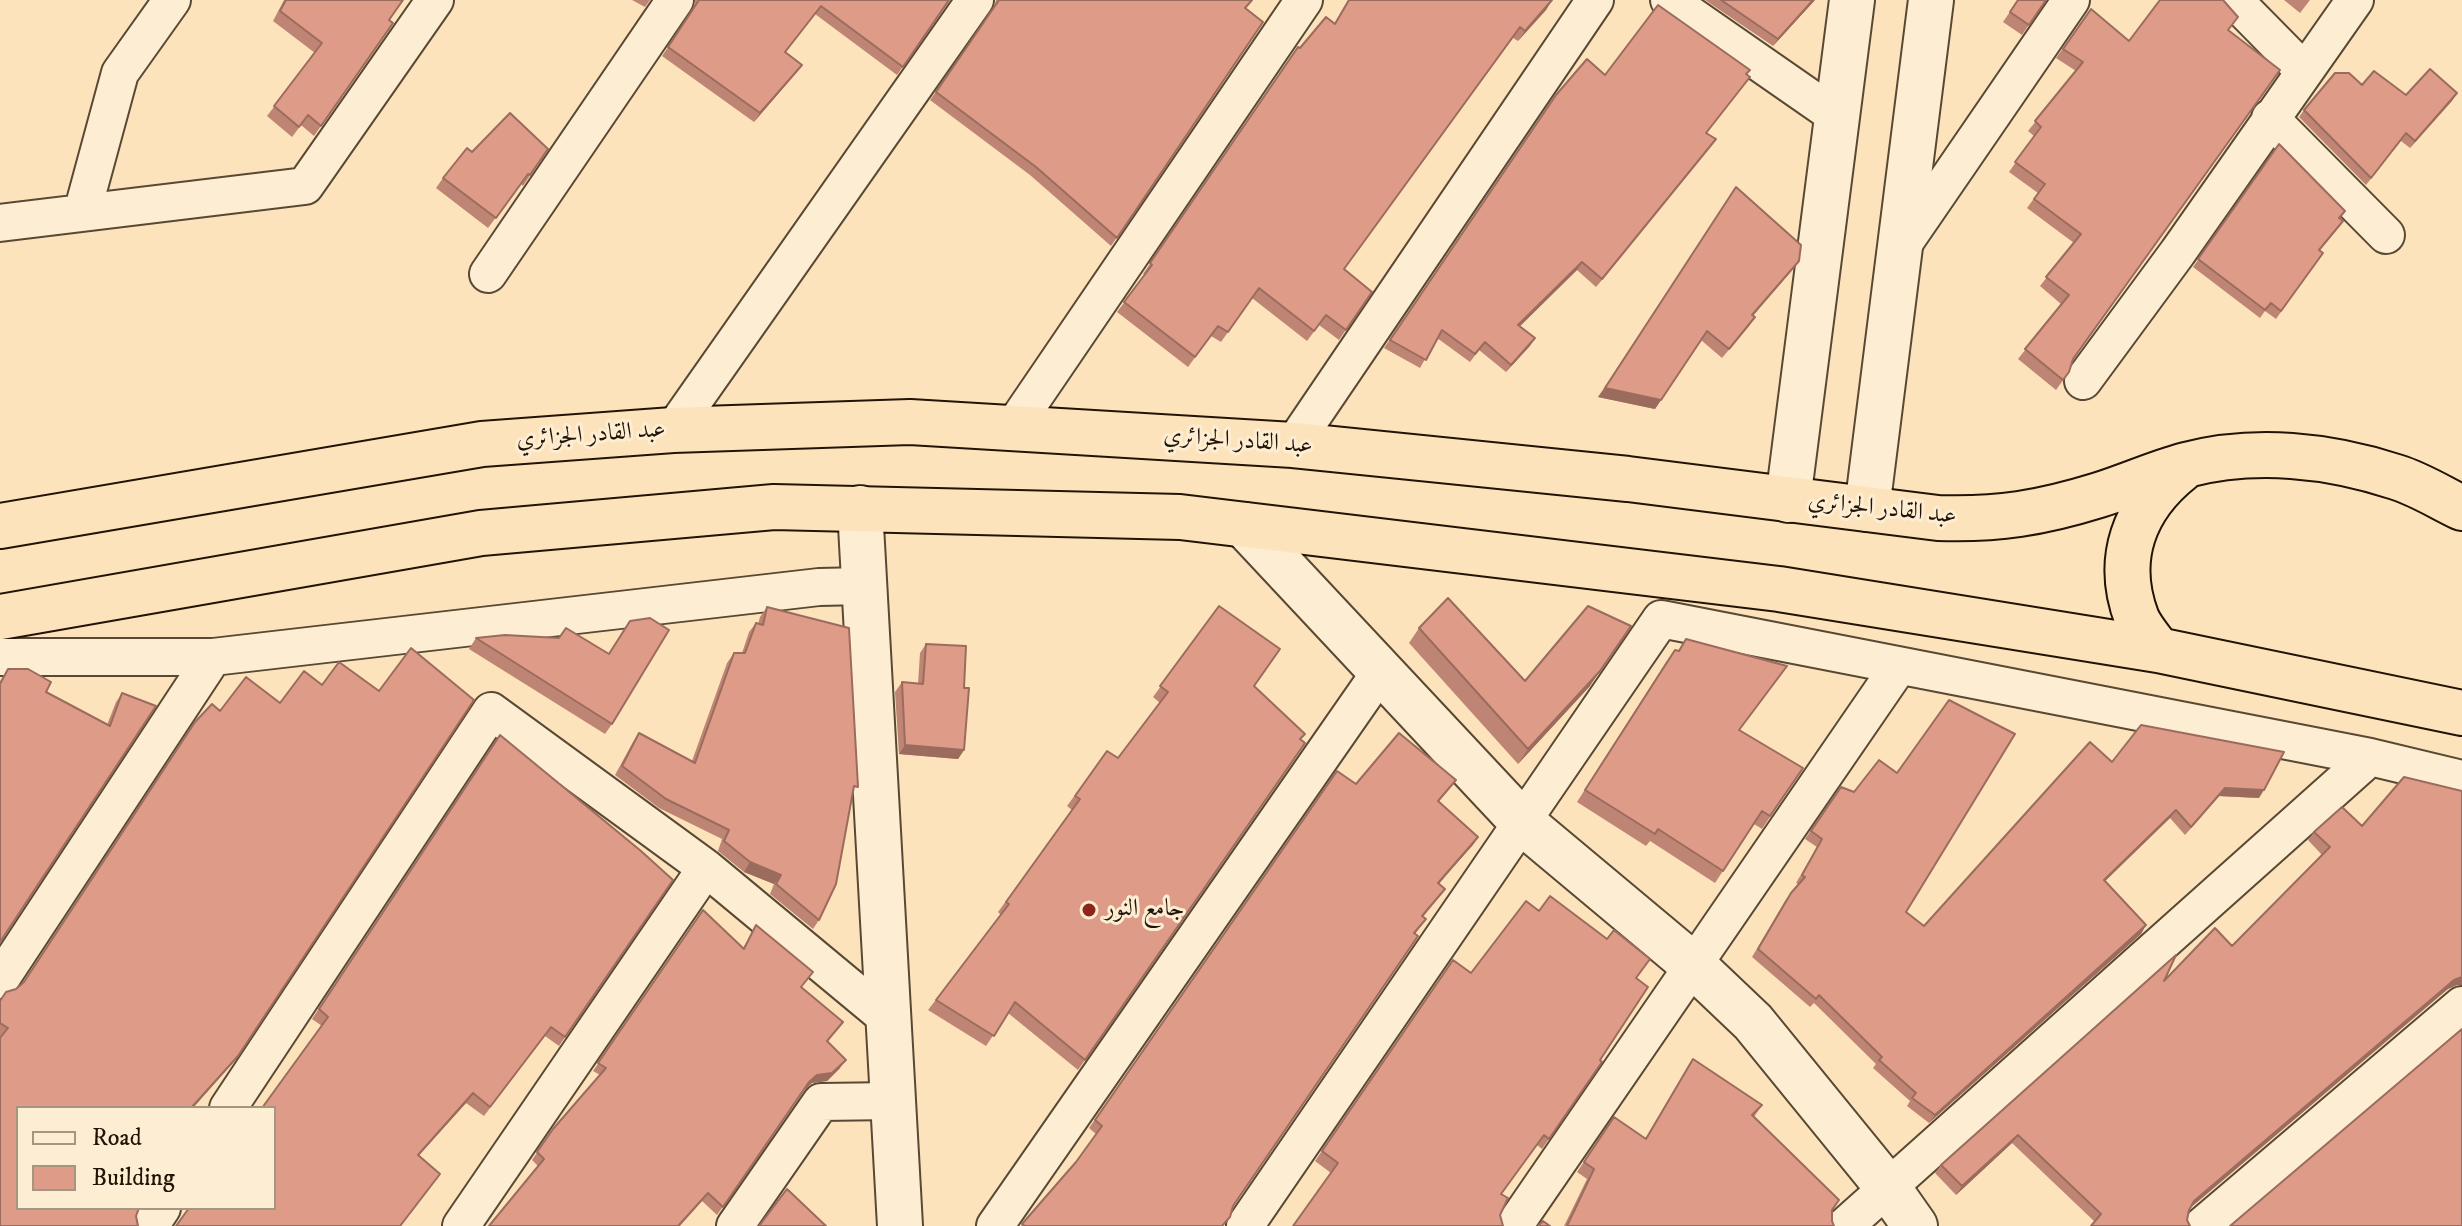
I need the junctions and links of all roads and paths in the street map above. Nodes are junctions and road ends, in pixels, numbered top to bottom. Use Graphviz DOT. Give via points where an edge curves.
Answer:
graph roads {
  1 [pos="172,0"];
  2 [pos="435,0"];
  3 [pos="675,0"];
  4 [pos="975,0"];
  5 [pos="1304,0"];
  6 [pos="1595,0"];
  7 [pos="1669,0"];
  8 [pos="1852,0"];
  9 [pos="1931,0"];
  10 [pos="2071,0"];
  11 [pos="2234,0"];
  12 [pos="2355,0"];
  13 [pos="2304,71"];
  14 [pos="1836,116"];
  15 [pos="2270,118"];
  16 [pos="82,213"];
  17 [pos="0,223"];
  18 [pos="2386,235"];
  19 [pos="1900,249"];
  20 [pos="488,274"];
  21 [pos="2083,381"];
  22 [pos="1014,426"];
  23 [pos="673,430"];
  24 [pos="1293,445"];
  25 [pos="2187,465"];
  26 [pos="1788,500"];
  27 [pos="860,508"];
  28 [pos="2462,508"];
  29 [pos="1867,509"];
  30 [pos="1244,525"];
  31 [pos="0,526"];
  32 [pos="864,586"];
  33 [pos="0,617"];
  34 [pos="2158,650"];
  35 [pos="0,657"];
  36 [pos="213,657"];
  37 [pos="1899,666"];
  38 [pos="1381,671"];
  39 [pos="2450,702"];
  40 [pos="2370,757"];
  41 [pos="2462,779"];
  42 [pos="1522,822"];
  43 [pos="706,868"];
  44 [pos="1693,965"];
  45 [pos="0,980"];
  46 [pos="2462,1005"];
  47 [pos="888,1019"];
  48 [pos="893,1101"];
  49 [pos="229,1106"];
  50 [pos="1889,1189"];
  51 [pos="461,1226"];
  52 [pos="735,1226"];
  53 [pos="900,1226"];
  54 [pos="995,1226"];
  55 [pos="1245,1226"];
  56 [pos="1514,1226"];
  57 [pos="1845,1226"];
  58 [pos="1915,1226"];
  59 [pos="2202,1226"];
  1 -- 16 [label="street" via="120,73"];
  2 -- 16 [label="street" via="305,186"];
  3 -- 20 [label="street"];
  4 -- 23 [label="street"];
  5 -- 22 [label="street"];
  6 -- 24 [label="street"];
  7 -- 14 [label="street"];
  8 -- 14 [label="street"];
  9 -- 19 [label="street"];
  10 -- 19 [label="street"];
  11 -- 13 [label="street"];
  12 -- 13 [label="street"];
  13 -- 15 [label="street"];
  14 -- 26 [label="street"];
  15 -- 18 [label="street"];
  15 -- 21 [label="street"];
  16 -- 17 [label="street"];
  19 -- 29 [label="street"];
  22 -- 23 [label="highway, عبد القادر الجزائري" via="910,422"];
  22 -- 24 [label="highway, عبد القادر الجزائري"];
  23 -- 31 [label="highway, عبد القادر الجزائري" via="482,444"];
  24 -- 26 [label="highway, عبد القادر الجزائري"];
  25 -- 28 [label="highway, عبد القادر الجزائري" via="2258,455 2330,459 2399,477"];
  25 -- 29 [label="highway, عبد القادر الجزائري" via="2042,511 1985,520"];
  25 -- 34 [label="highway" via="2159,487 2139,517 2129,551 2128,587 2138,621"];
  26 -- 29 [label="highway, عبد القادر الجزائري"];
  27 -- 30 [label="highway" via="1180,517"];
  27 -- 32 [label="street"];
  27 -- 33 [label="highway" via="774,507 481,533"];
  30 -- 34 [label="highway" via="1779,589"];
  30 -- 38 [label="street"];
  32 -- 36 [label="street"];
  32 -- 47 [label="street"];
  34 -- 39 [label="highway"];
  35 -- 36 [label="street"];
  36 -- 45 [label="street"];
  37 -- 40 [label="street"];
  37 -- 42 [label="street" via="1661,619"];
  37 -- 44 [label="street"];
  38 -- 42 [label="street"];
  38 -- 54 [label="street"];
  40 -- 41 [label="street"];
  40 -- 50 [label="street"];
  42 -- 44 [label="street"];
  42 -- 55 [label="street"];
  43 -- 47 [label="street"];
  43 -- 49 [label="street" via="491,711"];
  43 -- 51 [label="street"];
  44 -- 50 [label="street" via="1753,1022"];
  44 -- 56 [label="street"];
  46 -- 59 [label="street"];
  47 -- 48 [label="street"];
  48 -- 52 [label="street" via="821,1102"];
  48 -- 53 [label="street"];
  50 -- 57 [label="street"];
  50 -- 58 [label="street"];
}
